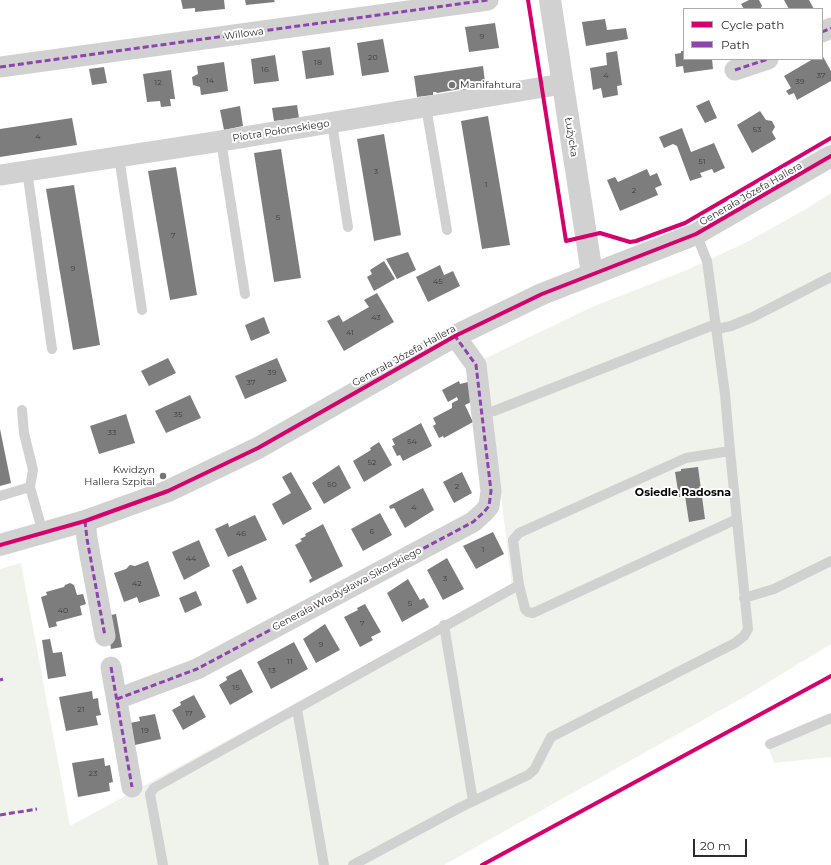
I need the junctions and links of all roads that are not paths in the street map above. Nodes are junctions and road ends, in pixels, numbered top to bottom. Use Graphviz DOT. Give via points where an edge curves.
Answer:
graph roads {
  1 [pos="488,0"];
  2 [pos="550,0"];
  3 [pos="765,60"];
  4 [pos="0,67"];
  5 [pos="735,70"];
  6 [pos="562,84"];
  7 [pos="426,107"];
  8 [pos="332,123"];
  9 [pos="221,141"];
  10 [pos="831,156"];
  11 [pos="119,157"];
  12 [pos="27,170"];
  13 [pos="0,175"];
  14 [pos="348,227"];
  15 [pos="448,230"];
  16 [pos="696,234"];
  17 [pos="592,274"];
  18 [pos="831,277"];
  19 [pos="245,294"];
  20 [pos="142,310"];
  21 [pos="716,327"];
  22 [pos="455,336"];
  23 [pos="52,349"];
  24 [pos="22,410"];
  25 [pos="494,411"];
  26 [pos="730,451"];
  27 [pos="30,487"];
  28 [pos="0,496"];
  29 [pos="737,519"];
  30 [pos="85,521"];
  31 [pos="43,533"];
  32 [pos="0,545"];
  33 [pos="831,561"];
  34 [pos="519,585"];
  35 [pos="744,598"];
  36 [pos="444,625"];
  37 [pos="105,636"];
  38 [pos="111,667"];
  39 [pos="117,699"];
  40 [pos="297,709"];
  41 [pos="831,718"];
  42 [pos="770,744"];
  43 [pos="132,786"];
  44 [pos="473,801"];
  45 [pos="163,865"];
  46 [pos="324,865"];
  47 [pos="353,865"];
  1 -- 4 [label="street, Willowa"];
  2 -- 6 [label="street, Łużycka"];
  3 -- 5 [label="street"];
  6 -- 7 [label="street, Piotra Połomskiego"];
  6 -- 17 [label="street, Łużycka"];
  7 -- 8 [label="street, Piotra Połomskiego"];
  7 -- 15 [label="lane"];
  8 -- 9 [label="street, Piotra Połomskiego"];
  8 -- 14 [label="lane"];
  9 -- 11 [label="street, Piotra Połomskiego"];
  9 -- 19 [label="lane"];
  10 -- 16 [label="street, Generała Józefa Hallera"];
  11 -- 12 [label="street, Piotra Połomskiego"];
  11 -- 20 [label="lane"];
  12 -- 13 [label="street, Piotra Połomskiego"];
  12 -- 23 [label="lane"];
  16 -- 17 [label="street, Generała Józefa Hallera"];
  16 -- 21 [label="lane" via="707,261"];
  17 -- 22 [label="street, Generała Józefa Hallera" via="542,294"];
  18 -- 21 [label="lane" via="753,317 731,326"];
  21 -- 25 [label="lane"];
  21 -- 26 [label="lane"];
  22 -- 30 [label="street, Generała Józefa Hallera" via="258,448 168,491"];
  22 -- 39 [label="street, Generała Władysława Sikorskiego" via="476,365 491,491 484,512 473,522 197,669"];
  24 -- 27 [label="lane" via="24,433 33,470"];
  26 -- 29 [label="lane"];
  26 -- 34 [label="lane" via="686,458 519,533 513,540"];
  27 -- 28 [label="lane"];
  27 -- 31 [label="lane"];
  29 -- 34 [label="lane" via="533,613 525,609"];
  29 -- 35 [label="lane"];
  30 -- 31 [label="street, Generała Józefa Hallera"];
  30 -- 37 [label="street"];
  31 -- 32 [label="street, Generała Józefa Hallera"];
  33 -- 35 [label="lane" via="774,589"];
  34 -- 36 [label="lane"];
  35 -- 44 [label="lane" via="748,629 735,643 551,737 534,770 528,775"];
  36 -- 40 [label="lane"];
  36 -- 44 [label="lane"];
  38 -- 39 [label="street"];
  39 -- 43 [label="street"];
  40 -- 45 [label="lane" via="154,788 150,794"];
  40 -- 46 [label="lane"];
  41 -- 42 [label="lane"];
  44 -- 47 [label="lane"];
}
